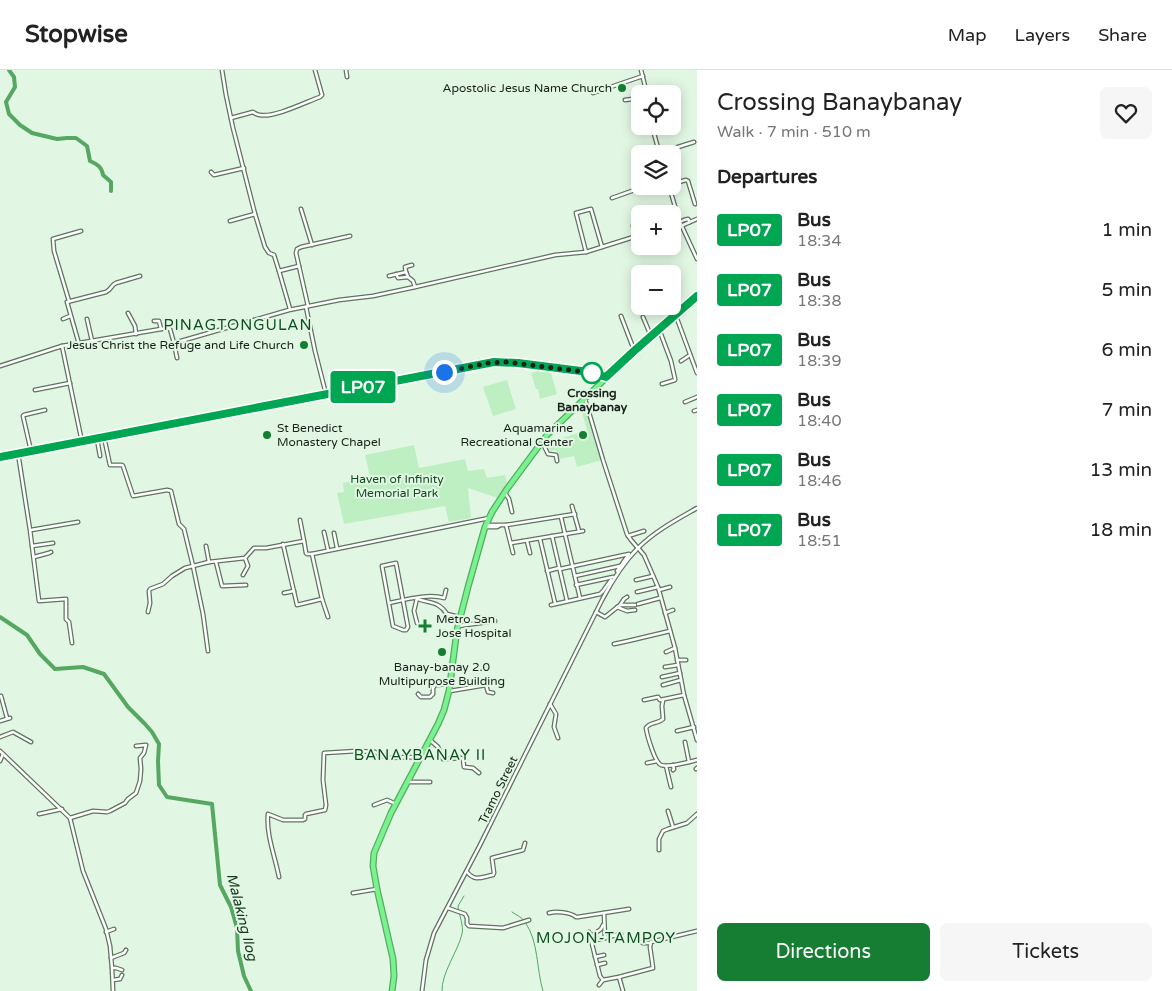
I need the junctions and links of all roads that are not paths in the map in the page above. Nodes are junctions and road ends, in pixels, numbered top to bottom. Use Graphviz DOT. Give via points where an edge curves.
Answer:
graph roads {
  1 [pos="222,70"];
  2 [pos="315,70"];
  3 [pos="346,70"];
  4 [pos="641,70"];
  5 [pos="643,76"];
  6 [pos="347,77"];
  7 [pos="644,85"];
  8 [pos="594,93"];
  9 [pos="631,99"];
  10 [pos="625,100"];
  11 [pos="231,118"];
  12 [pos="694,142"];
  13 [pos="681,146"];
  14 [pos="244,168"];
  15 [pos="211,172"];
  16 [pos="681,181"];
  17 [pos="631,191"];
  18 [pos="612,198"];
  19 [pos="695,204"];
  20 [pos="301,209"];
  21 [pos="255,214"];
  22 [pos="697,219"];
  23 [pos="230,221"];
  24 [pos="681,223"];
  25 [pos="681,225"];
  26 [pos="81,231"];
  27 [pos="350,236"];
  28 [pos="631,238"];
  29 [pos="312,245"];
  30 [pos="602,247"];
  31 [pos="586,252"];
  32 [pos="697,258"];
  33 [pos="412,265"];
  34 [pos="299,266"];
  35 [pos="279,271"];
  36 [pos="406,272"];
  37 [pos="396,274"];
  38 [pos="140,276"];
  39 [pos="389,276"];
  40 [pos="408,277"];
  41 [pos="415,288"];
  42 [pos="697,296"];
  43 [pos="69,301"];
  44 [pos="307,306"];
  45 [pos="290,310"];
  46 [pos="681,310"];
  47 [pos="128,313"];
  48 [pos="676,315"];
  49 [pos="679,315"];
  50 [pos="70,316"];
  51 [pos="621,316"];
  52 [pos="643,317"];
  53 [pos="87,319"];
  54 [pos="62,320"];
  55 [pos="154,321"];
  56 [pos="162,329"];
  57 [pos="659,329"];
  58 [pos="136,334"];
  59 [pos="651,336"];
  60 [pos="92,341"];
  61 [pos="174,343"];
  62 [pos="79,344"];
  63 [pos="62,346"];
  64 [pos="634,351"];
  65 [pos="690,355"];
  66 [pos="177,358"];
  67 [pos="680,361"];
  68 [pos="0,366"];
  69 [pos="697,373"];
  70 [pos="606,377"];
  71 [pos="70,383"];
  72 [pos="662,384"];
  73 [pos="35,390"];
  74 [pos="326,394"];
  75 [pos="697,397"];
  76 [pos="585,398"];
  77 [pos="685,402"];
  78 [pos="45,410"];
  79 [pos="104,437"];
  80 [pos="96,439"];
  81 [pos="541,441"];
  82 [pos="82,442"];
  83 [pos="31,451"];
  84 [pos="18,454"];
  85 [pos="100,456"];
  86 [pos="0,457"];
  87 [pos="557,461"];
  88 [pos="505,493"];
  89 [pos="572,506"];
  90 [pos="697,508"];
  91 [pos="512,512"];
  92 [pos="575,514"];
  93 [pos="561,516"];
  94 [pos="489,518"];
  95 [pos="300,520"];
  96 [pos="78,522"];
  97 [pos="506,525"];
  98 [pos="485,526"];
  99 [pos="30,530"];
  100 [pos="584,531"];
  101 [pos="644,531"];
  102 [pos="324,532"];
  103 [pos="579,532"];
  104 [pos="334,533"];
  105 [pos="564,534"];
  106 [pos="552,536"];
  107 [pos="628,536"];
  108 [pos="540,539"];
  109 [pos="304,541"];
  110 [pos="527,541"];
  111 [pos="53,543"];
  112 [pos="511,543"];
  113 [pos="283,544"];
  114 [pos="32,546"];
  115 [pos="206,546"];
  116 [pos="336,548"];
  117 [pos="638,548"];
  118 [pos="328,550"];
  119 [pos="51,552"];
  120 [pos="513,553"];
  121 [pos="530,553"];
  122 [pos="312,554"];
  123 [pos="34,557"];
  124 [pos="245,558"];
  125 [pos="210,562"];
  126 [pos="216,562"];
  127 [pos="193,566"];
  128 [pos="572,566"];
  129 [pos="620,566"];
  130 [pos="559,569"];
  131 [pos="547,571"];
  132 [pos="243,575"];
  133 [pos="574,576"];
  134 [pos="653,576"];
  135 [pos="612,578"];
  136 [pos="636,580"];
  137 [pos="246,585"];
  138 [pos="576,585"];
  139 [pos="670,587"];
  140 [pos="658,588"];
  141 [pos="446,590"];
  142 [pos="294,591"];
  143 [pos="637,592"];
  144 [pos="284,593"];
  145 [pos="627,597"];
  146 [pos="417,598"];
  147 [pos="580,598"];
  148 [pos="661,598"];
  149 [pos="322,599"];
  150 [pos="404,600"];
  151 [pos="567,601"];
  152 [pos="389,603"];
  153 [pos="556,603"];
  154 [pos="550,605"];
  155 [pos="619,606"];
  156 [pos="673,610"];
  157 [pos="148,612"];
  158 [pos="596,612"];
  159 [pos="665,613"];
  160 [pos="328,618"];
  161 [pos="460,618"];
  162 [pos="495,621"];
  163 [pos="417,623"];
  164 [pos="458,626"];
  165 [pos="670,631"];
  166 [pos="72,643"];
  167 [pos="614,644"];
  168 [pos="675,648"];
  169 [pos="208,651"];
  170 [pos="666,652"];
  171 [pos="677,660"];
  172 [pos="686,660"];
  173 [pos="678,665"];
  174 [pos="665,667"];
  175 [pos="680,673"];
  176 [pos="662,677"];
  177 [pos="682,680"];
  178 [pos="450,684"];
  179 [pos="664,685"];
  180 [pos="449,692"];
  181 [pos="493,692"];
  182 [pos="418,694"];
  183 [pos="684,695"];
  184 [pos="2,696"];
  185 [pos="644,700"];
  186 [pos="663,700"];
  187 [pos="550,704"];
  188 [pos="0,720"];
  189 [pos="694,727"];
  190 [pos="678,731"];
  191 [pos="0,736"];
  192 [pos="558,738"];
  193 [pos="430,740"];
  194 [pos="697,740"];
  195 [pos="31,742"];
  196 [pos="685,742"];
  197 [pos="136,746"];
  198 [pos="0,751"];
  199 [pos="3,754"];
  200 [pos="420,758"];
  201 [pos="697,760"];
  202 [pos="0,761"];
  203 [pos="657,761"];
  204 [pos="689,762"];
  205 [pos="647,763"];
  206 [pos="673,765"];
  207 [pos="666,766"];
  208 [pos="673,770"];
  209 [pos="479,773"];
  210 [pos="408,782"];
  211 [pos="430,782"];
  212 [pos="671,787"];
  213 [pos="396,804"];
  214 [pos="374,805"];
  215 [pos="62,808"];
  216 [pos="668,811"];
  217 [pos="39,814"];
  218 [pos="697,814"];
  219 [pos="70,818"];
  220 [pos="673,827"];
  221 [pos="524,843"];
  222 [pos="659,850"];
  223 [pos="467,872"];
  224 [pos="279,877"];
  225 [pos="377,889"];
  226 [pos="354,893"];
  227 [pos="448,908"];
  228 [pos="629,909"];
  229 [pos="548,913"];
  230 [pos="604,913"];
  231 [pos="528,920"];
  232 [pos="604,925"];
  233 [pos="114,930"];
  234 [pos="697,931"];
  235 [pos="106,932"];
  236 [pos="589,932"];
  237 [pos="621,934"];
  238 [pos="590,936"];
  239 [pos="605,938"];
  240 [pos="635,938"];
  241 [pos="592,941"];
  242 [pos="650,943"];
  243 [pos="126,950"];
  244 [pos="604,955"];
  245 [pos="595,957"];
  246 [pos="111,958"];
  247 [pos="605,963"];
  248 [pos="597,965"];
  249 [pos="112,968"];
  250 [pos="122,970"];
  251 [pos="122,975"];
  252 [pos="619,977"];
  253 [pos="113,980"];
  254 [pos="603,980"];
  255 [pos="599,985"];
  256 [pos="113,991"];
  257 [pos="392,991"];
  258 [pos="422,991"];
  259 [pos="623,991"];
  1 -- 11 [label="street"];
  2 -- 11 [label="street" via="320,97 280,112 257,115 253,112"];
  3 -- 6 [label="street"];
  4 -- 5 [label="street"];
  5 -- 7 [label="street"];
  5 -- 8 [label="street"];
  9 -- 10 [label="street"];
  11 -- 14 [label="street"];
  12 -- 13 [label="street"];
  14 -- 15 [label="street" via="214,175"];
  14 -- 21 [label="street"];
  16 -- 19 [label="street" via="688,181"];
  17 -- 18 [label="street"];
  20 -- 29 [label="street"];
  21 -- 23 [label="street"];
  21 -- 35 [label="street" via="265,247 274,255"];
  22 -- 24 [label="street"];
  25 -- 32 [label="street"];
  26 -- 43 [label="street" via="53,239"];
  27 -- 29 [label="street"];
  28 -- 30 [label="street"];
  29 -- 34 [label="street" via="297,249"];
  30 -- 31 [label="street"];
  30 -- 31 [label="street" via="591,209 584,211 576,214"];
  31 -- 41 [label="street" via="555,255"];
  33 -- 36 [label="street" via="405,267"];
  34 -- 35 [label="street"];
  34 -- 44 [label="street"];
  35 -- 45 [label="street"];
  36 -- 37 [label="street"];
  36 -- 40 [label="street"];
  37 -- 39 [label="street"];
  37 -- 40 [label="street" via="398,278"];
  38 -- 43 [label="street" via="116,282 106,292"];
  40 -- 41 [label="street"];
  41 -- 44 [label="street"];
  42 -- 46 [label="highway"];
  43 -- 50 [label="street" via="66,303"];
  44 -- 45 [label="street"];
  44 -- 74 [label="street"];
  45 -- 61 [label="street"];
  47 -- 58 [label="street"];
  48 -- 57 [label="highway"];
  49 -- 65 [label="street"];
  50 -- 54 [label="street"];
  50 -- 62 [label="street"];
  51 -- 64 [label="street"];
  52 -- 59 [label="street"];
  53 -- 60 [label="street"];
  55 -- 56 [label="street" via="158,320"];
  56 -- 58 [label="street"];
  56 -- 61 [label="street" via="170,329"];
  57 -- 59 [label="highway"];
  57 -- 72 [label="street" via="675,379"];
  58 -- 60 [label="street"];
  59 -- 64 [label="highway"];
  60 -- 62 [label="street"];
  61 -- 66 [label="street"];
  62 -- 63 [label="street"];
  63 -- 68 [label="street"];
  63 -- 71 [label="street"];
  64 -- 70 [label="highway"];
  65 -- 67 [label="street"];
  65 -- 69 [label="street"];
  70 -- 74 [label="main road" via="589,372 494,362"];
  70 -- 76 [label="highway"];
  71 -- 73 [label="street"];
  71 -- 82 [label="street"];
  74 -- 79 [label="main road"];
  75 -- 77 [label="street"];
  76 -- 81 [label="highway"];
  76 -- 107 [label="street"];
  78 -- 83 [label="street" via="23,416"];
  79 -- 80 [label="main road"];
  79 -- 127 [label="street" via="110,465 123,466 133,496 171,491"];
  80 -- 82 [label="main road"];
  80 -- 85 [label="street"];
  81 -- 87 [label="street" via="548,454 556,455"];
  81 -- 88 [label="highway"];
  82 -- 83 [label="main road"];
  83 -- 84 [label="main road"];
  84 -- 86 [label="main road"];
  84 -- 99 [label="street"];
  88 -- 91 [label="street"];
  88 -- 94 [label="highway"];
  89 -- 92 [label="street"];
  90 -- 117 [label="street, Tramo Street" via="663,528"];
  92 -- 93 [label="street"];
  92 -- 103 [label="street"];
  93 -- 97 [label="street"];
  93 -- 105 [label="street"];
  94 -- 98 [label="highway"];
  94 -- 116 [label="street"];
  95 -- 109 [label="street"];
  96 -- 99 [label="street"];
  97 -- 98 [label="street"];
  97 -- 112 [label="street"];
  98 -- 161 [label="highway"];
  99 -- 114 [label="street"];
  100 -- 103 [label="street"];
  101 -- 107 [label="street"];
  102 -- 118 [label="street"];
  103 -- 105 [label="street"];
  104 -- 116 [label="street"];
  105 -- 106 [label="street"];
  105 -- 128 [label="street"];
  106 -- 108 [label="street"];
  106 -- 130 [label="street"];
  107 -- 117 [label="street"];
  108 -- 110 [label="street"];
  108 -- 131 [label="street"];
  109 -- 113 [label="street"];
  109 -- 122 [label="street" via="306,553"];
  110 -- 112 [label="street"];
  110 -- 121 [label="street"];
  111 -- 114 [label="street"];
  112 -- 120 [label="street"];
  113 -- 124 [label="street" via="254,548"];
  113 -- 142 [label="street"];
  114 -- 123 [label="street"];
  115 -- 125 [label="street"];
  116 -- 118 [label="street"];
  117 -- 134 [label="street"];
  117 -- 158 [label="street, Tramo Street" via="614,578"];
  118 -- 122 [label="street"];
  119 -- 123 [label="street"];
  122 -- 149 [label="street"];
  123 -- 166 [label="street" via="39,601 66,599 66,619"];
  124 -- 126 [label="street"];
  124 -- 132 [label="street" via="248,566"];
  125 -- 126 [label="street"];
  125 -- 127 [label="street"];
  126 -- 137 [label="street" via="222,586"];
  127 -- 157 [label="street" via="150,589"];
  127 -- 169 [label="street"];
  128 -- 129 [label="street" via="629,554"];
  128 -- 130 [label="street"];
  128 -- 133 [label="street"];
  129 -- 133 [label="street"];
  129 -- 135 [label="street"];
  130 -- 131 [label="street"];
  130 -- 151 [label="street"];
  131 -- 153 [label="street"];
  133 -- 138 [label="street"];
  134 -- 136 [label="street"];
  134 -- 140 [label="street"];
  135 -- 138 [label="street"];
  135 -- 147 [label="street" via="600,594"];
  138 -- 147 [label="street"];
  139 -- 140 [label="street"];
  140 -- 143 [label="street"];
  140 -- 148 [label="street"];
  141 -- 146 [label="street" via="444,598"];
  142 -- 144 [label="street"];
  142 -- 149 [label="street" via="297,605"];
  145 -- 155 [label="street"];
  146 -- 150 [label="street"];
  146 -- 161 [label="street" via="438,604 447,614"];
  146 -- 163 [label="street" via="414,611"];
  147 -- 151 [label="street"];
  148 -- 155 [label="street" via="629,611"];
  148 -- 159 [label="street"];
  149 -- 160 [label="street"];
  150 -- 152 [label="street"];
  150 -- 152 [label="street" via="406,630 393,626"];
  150 -- 152 [label="street" via="396,563 382,566"];
  151 -- 153 [label="street"];
  153 -- 154 [label="street"];
  155 -- 158 [label="street" via="605,617"];
  156 -- 159 [label="street"];
  158 -- 187 [label="street, Tramo Street"];
  159 -- 165 [label="street"];
  161 -- 164 [label="highway"];
  162 -- 164 [label="street"];
  164 -- 178 [label="highway"];
  165 -- 167 [label="street"];
  165 -- 168 [label="street"];
  168 -- 170 [label="street"];
  168 -- 171 [label="street"];
  171 -- 172 [label="street"];
  171 -- 173 [label="street"];
  173 -- 174 [label="street"];
  173 -- 175 [label="street"];
  175 -- 176 [label="street"];
  175 -- 177 [label="street"];
  177 -- 179 [label="street"];
  177 -- 183 [label="street"];
  178 -- 180 [label="highway"];
  178 -- 182 [label="street" via="433,686 430,697"];
  180 -- 181 [label="street" via="486,685 488,692"];
  180 -- 193 [label="highway"];
  183 -- 186 [label="street"];
  183 -- 189 [label="street"];
  184 -- 188 [label="street" via="9,718"];
  185 -- 186 [label="street" via="658,696"];
  186 -- 203 [label="street" via="663,719 646,728"];
  187 -- 192 [label="street" via="556,714 554,728"];
  187 -- 223 [label="street, Tramo Street"];
  189 -- 190 [label="street"];
  189 -- 194 [label="street"];
  191 -- 195 [label="street" via="12,732"];
  193 -- 200 [label="highway"];
  193 -- 209 [label="street" via="438,747 443,759 461,758 464,767"];
  196 -- 204 [label="street"];
  197 -- 219 [label="street" via="146,745 140,758 140,781 136,793 107,812 93,811"];
  198 -- 199 [label="street"];
  199 -- 202 [label="street"];
  199 -- 215 [label="street"];
  200 -- 210 [label="highway"];
  200 -- 224 [label="street" via="387,758 375,752 357,751 324,753 325,810 306,814 305,820 283,820 268,814 268,829"];
  201 -- 204 [label="street"];
  203 -- 205 [label="street"];
  203 -- 207 [label="street" via="659,765"];
  204 -- 206 [label="street"];
  206 -- 207 [label="street"];
  206 -- 208 [label="street"];
  207 -- 212 [label="street"];
  210 -- 211 [label="street"];
  210 -- 213 [label="highway"];
  213 -- 214 [label="street" via="387,800"];
  213 -- 225 [label="highway" via="376,844 373,866"];
  215 -- 217 [label="street"];
  215 -- 219 [label="street"];
  216 -- 220 [label="street"];
  218 -- 220 [label="street" via="688,823"];
  219 -- 235 [label="street" via="83,871"];
  220 -- 222 [label="street" via="660,836"];
  221 -- 223 [label="street" via="523,850 492,858 493,876 473,878"];
  223 -- 227 [label="street, Tramo Street"];
  225 -- 226 [label="street"];
  225 -- 257 [label="highway" via="393,958"];
  227 -- 231 [label="street" via="465,914 469,926 503,928"];
  227 -- 258 [label="street, Tramo Street" via="430,944"];
  228 -- 230 [label="street"];
  229 -- 230 [label="street" via="555,911 576,916"];
  230 -- 239 [label="street"];
  232 -- 238 [label="street"];
  233 -- 235 [label="street"];
  234 -- 242 [label="street"];
  235 -- 246 [label="street"];
  236 -- 238 [label="street"];
  237 -- 239 [label="street"];
  238 -- 241 [label="street"];
  239 -- 241 [label="street"];
  240 -- 242 [label="street"];
  241 -- 245 [label="street"];
  242 -- 252 [label="street" via="653,968"];
  243 -- 246 [label="street"];
  244 -- 245 [label="street"];
  245 -- 248 [label="street"];
  246 -- 249 [label="street"];
  247 -- 248 [label="street"];
  248 -- 254 [label="street"];
  249 -- 250 [label="street"];
  249 -- 253 [label="street"];
  251 -- 253 [label="street" via="120,979"];
  252 -- 254 [label="street"];
  252 -- 259 [label="street"];
  253 -- 256 [label="street"];
  254 -- 255 [label="street"];
}
